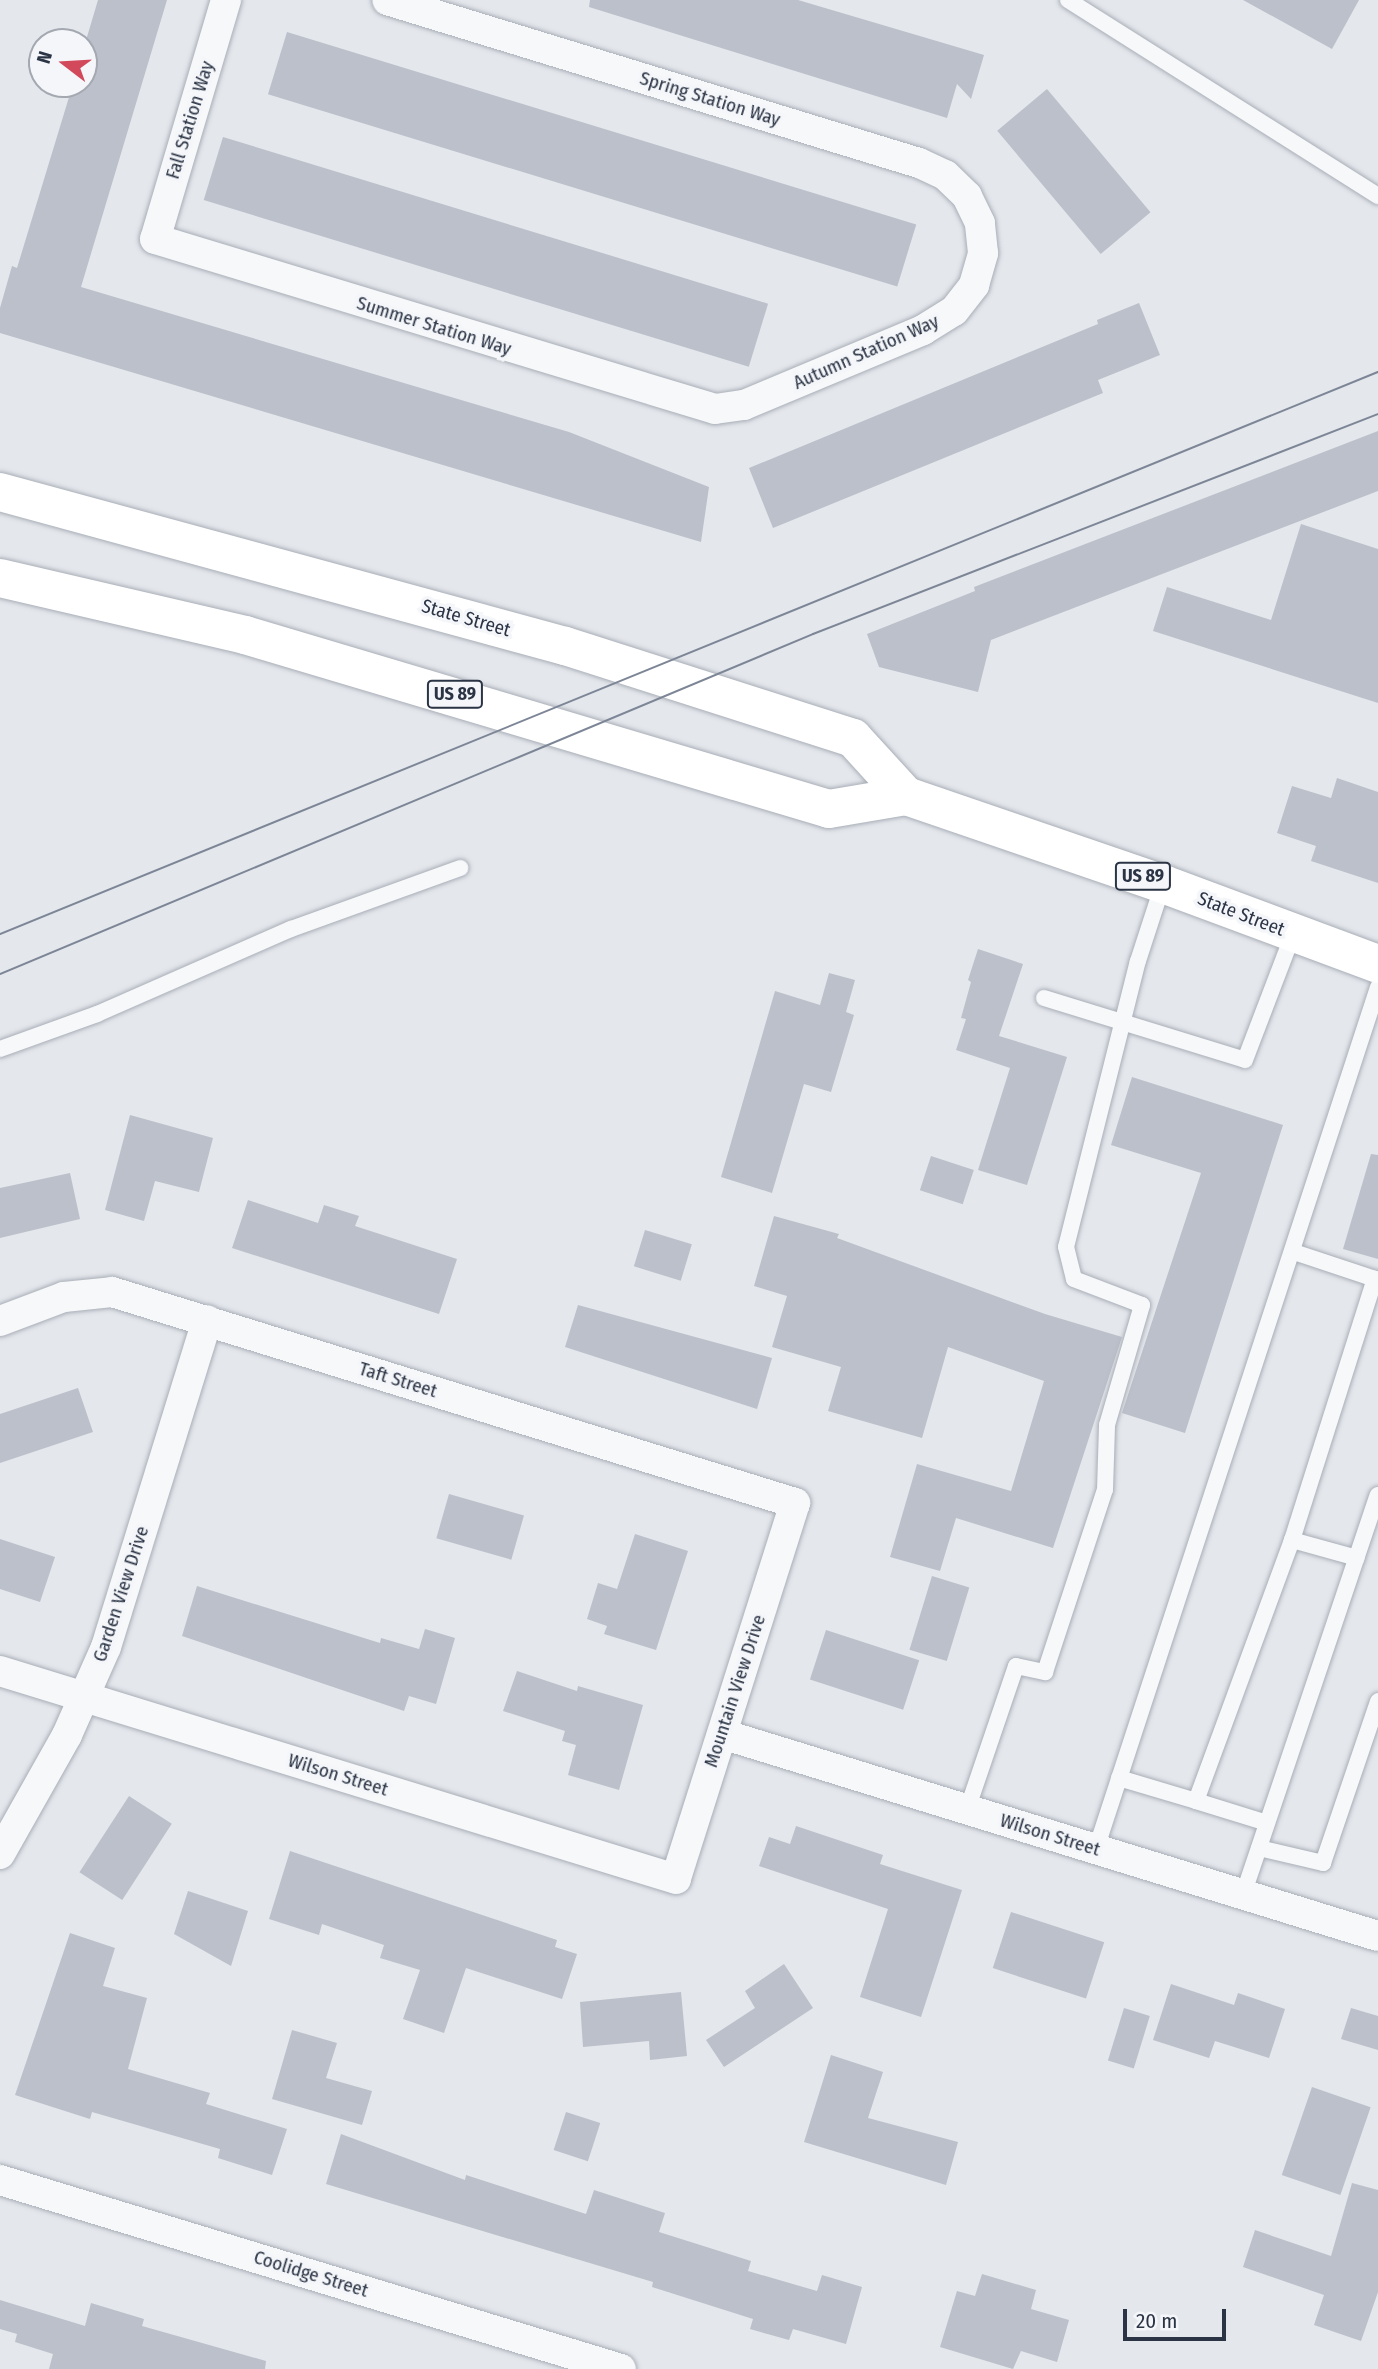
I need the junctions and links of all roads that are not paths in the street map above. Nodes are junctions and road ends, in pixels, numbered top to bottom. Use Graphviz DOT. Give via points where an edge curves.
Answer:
graph roads {
  1 [pos="226,0"];
  2 [pos="387,0"];
  3 [pos="1068,0"];
  4 [pos="1378,196"];
  5 [pos="155,239"];
  6 [pos="983,253"];
  7 [pos="715,409"];
  8 [pos="0,492"];
  9 [pos="0,578"];
  10 [pos="906,796"];
  11 [pos="460,869"];
  12 [pos="1163,884"];
  13 [pos="1293,934"];
  14 [pos="1378,964"];
  15 [pos="1378,986"];
  16 [pos="1044,998"];
  17 [pos="1122,1022"];
  18 [pos="0,1049"];
  19 [pos="1294,1252"];
  20 [pos="1377,1280"];
  21 [pos="207,1320"];
  22 [pos="0,1321"];
  23 [pos="1378,1495"];
  24 [pos="795,1503"];
  25 [pos="1375,1516"];
  26 [pos="1292,1540"];
  27 [pos="1357,1558"];
  28 [pos="0,1671"];
  29 [pos="85,1698"];
  30 [pos="1378,1702"];
  31 [pos="722,1734"];
  32 [pos="1119,1777"];
  33 [pos="1195,1801"];
  34 [pos="967,1810"];
  35 [pos="1267,1823"];
  36 [pos="1259,1848"];
  37 [pos="1096,1849"];
  38 [pos="0,1854"];
  39 [pos="676,1880"];
  40 [pos="1243,1895"];
  41 [pos="1378,1936"];
  42 [pos="0,2180"];
  43 [pos="621,2369"];
  1 -- 5 [label="street, Fall Station Way"];
  2 -- 6 [label="street, Spring Station Way" via="919,163 945,175 967,196 980,223"];
  3 -- 4 [label="lane"];
  5 -- 7 [label="street, Summer Station Way"];
  6 -- 7 [label="street, Autumn Station Way" via="974,285 954,312 923,330 744,405"];
  8 -- 10 [label="main road, State Street" via="565,646 853,737"];
  9 -- 10 [label="main road, State Street / US 89" via="245,635 829,809"];
  10 -- 12 [label="main road, State Street / US 89"];
  11 -- 18 [label="lane" via="290,929 97,1014"];
  12 -- 13 [label="main road, State Street / US 89"];
  12 -- 17 [label="lane"];
  13 -- 14 [label="main road, State Street / US 89"];
  13 -- 17 [label="lane" via="1245,1060"];
  15 -- 19 [label="lane"];
  16 -- 17 [label="lane"];
  17 -- 34 [label="lane" via="1066,1247 1074,1279 1142,1305 1107,1425 1105,1490 1045,1672 1016,1666"];
  19 -- 20 [label="lane"];
  19 -- 32 [label="lane"];
  20 -- 26 [label="lane"];
  21 -- 22 [label="street, Taft Street" via="112,1292 87,1292"];
  21 -- 24 [label="street, Taft Street"];
  21 -- 29 [label="street, Garden View Drive" via="106,1647"];
  23 -- 25 [label="lane"];
  24 -- 31 [label="street, Mountain View Drive"];
  25 -- 27 [label="lane"];
  26 -- 27 [label="lane"];
  26 -- 33 [label="lane"];
  27 -- 35 [label="lane"];
  28 -- 29 [label="street, Wilson Street"];
  29 -- 38 [label="street, Garden View Drive"];
  29 -- 39 [label="street, Wilson Street"];
  30 -- 36 [label="lane" via="1323,1863"];
  31 -- 34 [label="street, Wilson Street"];
  31 -- 39 [label="street, Mountain View Drive"];
  32 -- 33 [label="lane"];
  32 -- 37 [label="lane"];
  33 -- 35 [label="lane"];
  34 -- 37 [label="street, Wilson Street"];
  35 -- 36 [label="lane"];
  36 -- 40 [label="lane"];
  37 -- 40 [label="street, Wilson Street"];
  40 -- 41 [label="street, Wilson Street"];
  42 -- 43 [label="street, Coolidge Street"];
}
